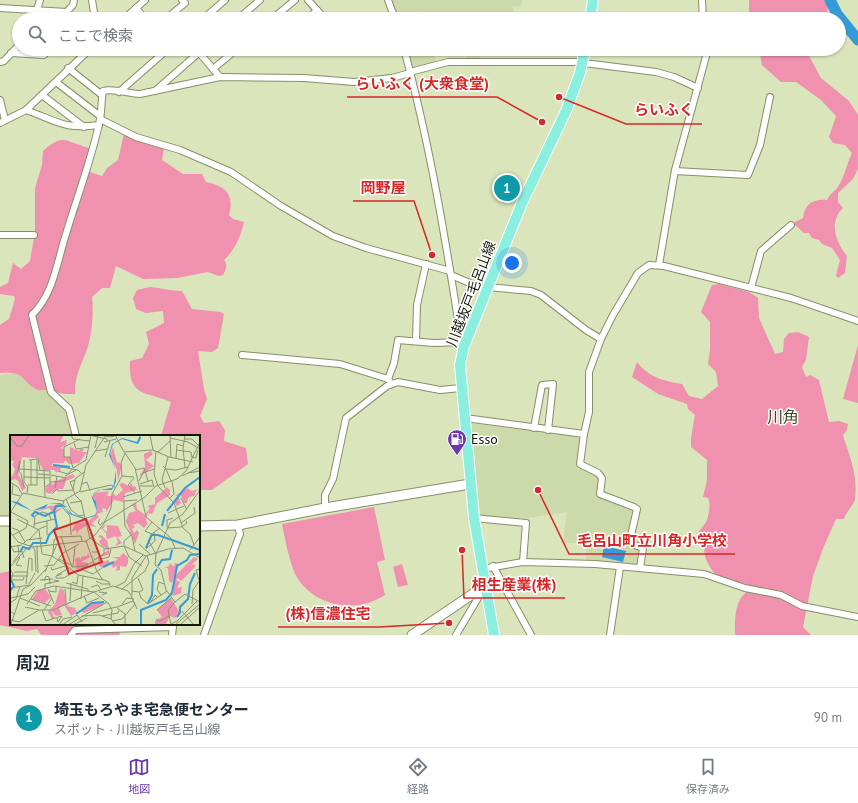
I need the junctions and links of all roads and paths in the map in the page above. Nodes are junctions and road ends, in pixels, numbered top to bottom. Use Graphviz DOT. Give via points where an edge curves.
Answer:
graph roads {
  1 [pos="40,0"];
  2 [pos="74,0"];
  3 [pos="92,0"];
  4 [pos="144,0"];
  5 [pos="182,0"];
  6 [pos="225,0"];
  7 [pos="260,0"];
  8 [pos="295,0"];
  9 [pos="308,0"];
  10 [pos="388,0"];
  11 [pos="593,0"];
  12 [pos="702,0"];
  13 [pos="0,8"];
  14 [pos="136,8"];
  15 [pos="37,10"];
  16 [pos="317,10"];
  17 [pos="67,12"];
  18 [pos="94,12"];
  19 [pos="132,12"];
  20 [pos="139,12"];
  21 [pos="174,12"];
  22 [pos="211,12"];
  23 [pos="246,12"];
  24 [pos="280,12"];
  25 [pos="392,12"];
  26 [pos="591,12"];
  27 [pos="703,12"];
  28 [pos="11,53"];
  29 [pos="82,56"];
  30 [pos="160,56"];
  31 [pos="192,56"];
  32 [pos="204,56"];
  33 [pos="229,56"];
  34 [pos="406,56"];
  35 [pos="584,56"];
  36 [pos="706,56"];
  37 [pos="0,62"];
  38 [pos="582,63"];
  39 [pos="68,68"];
  40 [pos="214,69"];
  41 [pos="410,72"];
  42 [pos="220,77"];
  43 [pos="56,82"];
  44 [pos="698,88"];
  45 [pos="119,92"];
  46 [pos="153,92"];
  47 [pos="102,94"];
  48 [pos="42,95"];
  49 [pos="770,97"];
  50 [pos="0,100"];
  51 [pos="26,110"];
  52 [pos="100,120"];
  53 [pos="3,121"];
  54 [pos="84,127"];
  55 [pos="675,171"];
  56 [pos="791,225"];
  57 [pos="0,235"];
  58 [pos="34,235"];
  59 [pos="426,264"];
  60 [pos="659,265"];
  61 [pos="450,273"];
  62 [pos="487,288"];
  63 [pos="751,288"];
  64 [pos="858,321"];
  65 [pos="601,339"];
  66 [pos="416,341"];
  67 [pos="463,344"];
  68 [pos="242,356"];
  69 [pos="388,379"];
  70 [pos="392,384"];
  71 [pos="461,388"];
  72 [pos="465,418"];
  73 [pos="534,428"];
  74 [pos="548,430"];
  75 [pos="584,434"];
  76 [pos="76,435"];
  77 [pos="470,484"];
  78 [pos="325,508"];
  79 [pos="474,518"];
  80 [pos="238,525"];
  81 [pos="200,526"];
  82 [pos="523,562"];
  83 [pos="493,566"];
  84 [pos="620,567"];
  85 [pos="640,568"];
  86 [pos="482,569"];
  87 [pos="486,585"];
  88 [pos="858,618"];
  89 [pos="121,626"];
  90 [pos="71,635"];
  91 [pos="123,635"];
  92 [pos="172,635"];
  93 [pos="204,635"];
  94 [pos="412,635"];
  95 [pos="456,635"];
  96 [pos="494,635"];
  97 [pos="531,635"];
  98 [pos="610,635"];
  1 -- 15 [label="street"];
  2 -- 17 [label="street"];
  3 -- 18 [label="street"];
  4 -- 14 [label="street"];
  5 -- 21 [label="street" via="185,3"];
  6 -- 22 [label="street"];
  7 -- 23 [label="street"];
  8 -- 24 [label="street"];
  9 -- 16 [label="street"];
  10 -- 25 [label="street"];
  11 -- 26 [label="main road"];
  12 -- 27 [label="street"];
  13 -- 15 [label="street"];
  14 -- 19 [label="street"];
  14 -- 20 [label="street"];
  15 -- 17 [label="street"];
  28 -- 37 [label="street"];
  29 -- 39 [label="street"];
  30 -- 45 [label="street"];
  31 -- 46 [label="street"];
  32 -- 40 [label="street"];
  33 -- 40 [label="street"];
  34 -- 41 [label="street"];
  35 -- 38 [label="main road, 川越坂戸毛呂山線"];
  36 -- 44 [label="street"];
  38 -- 41 [label="street" via="448,62"];
  38 -- 44 [label="street" via="656,72"];
  38 -- 62 [label="main road, 川越坂戸毛呂山線" via="566,111 525,196"];
  39 -- 43 [label="street"];
  39 -- 47 [label="street"];
  40 -- 42 [label="street"];
  41 -- 42 [label="street" via="392,78 354,82 304,78"];
  41 -- 61 [label="street" via="422,119"];
  42 -- 46 [label="street"];
  43 -- 48 [label="street"];
  43 -- 52 [label="street"];
  44 -- 55 [label="street"];
  45 -- 46 [label="street"];
  45 -- 47 [label="street" via="108,89"];
  47 -- 52 [label="street"];
  48 -- 51 [label="street"];
  48 -- 54 [label="street"];
  49 -- 55 [label="street" via="760,145 748,175"];
  50 -- 53 [label="street"];
  51 -- 53 [label="street"];
  51 -- 54 [label="street" via="58,123"];
  52 -- 54 [label="street"];
  52 -- 59 [label="street" via="136,137 180,150 231,172 287,210 333,236"];
  52 -- 76 [label="street" via="54,277 32,315 51,392 69,409"];
  55 -- 60 [label="street"];
  56 -- 63 [label="street" via="761,251"];
  57 -- 58 [label="street"];
  59 -- 61 [label="street"];
  59 -- 66 [label="street" via="417,305"];
  60 -- 63 [label="street"];
  60 -- 65 [label="street" via="644,267 638,273"];
  61 -- 62 [label="street"];
  61 -- 67 [label="street"];
  62 -- 65 [label="street" via="531,291 541,295"];
  62 -- 67 [label="main road, 川越坂戸毛呂山線"];
  63 -- 64 [label="street" via="791,298"];
  65 -- 75 [label="street" via="589,372 589,412"];
  66 -- 67 [label="street"];
  66 -- 69 [label="street" via="398,340"];
  67 -- 71 [label="main road, 川越坂戸毛呂山線" via="460,365"];
  68 -- 69 [label="street" via="340,364"];
  69 -- 70 [label="street"];
  70 -- 71 [label="street" via="398,382 440,390"];
  70 -- 78 [label="street" via="346,418 333,479 325,495"];
  71 -- 72 [label="main road, 川越坂戸毛呂山線"];
  72 -- 73 [label="street"];
  72 -- 77 [label="main road, 川越坂戸毛呂山線"];
  73 -- 74 [label="street"];
  73 -- 74 [label="street" via="542,385 553,384"];
  74 -- 75 [label="street"];
  75 -- 85 [label="street" via="580,464 598,473 602,478 600,494 637,509 630,540 632,544 644,548"];
  77 -- 78 [label="street"];
  77 -- 79 [label="main road, 川越坂戸毛呂山線"];
  78 -- 80 [label="street"];
  79 -- 82 [label="street" via="526,523"];
  79 -- 86 [label="main road, 川越坂戸毛呂山線"];
  80 -- 81 [label="street"];
  80 -- 93 [label="street" via="240,534"];
  82 -- 83 [label="street"];
  82 -- 84 [label="street"];
  83 -- 86 [label="street"];
  83 -- 97 [label="street"];
  84 -- 85 [label="street"];
  84 -- 98 [label="street"];
  85 -- 88 [label="street" via="704,574 745,588 781,595 802,606"];
  86 -- 87 [label="main road, 川越坂戸毛呂山線"];
  87 -- 94 [label="street"];
  87 -- 95 [label="street"];
  87 -- 96 [label="main road, 川越坂戸毛呂山線"];
  89 -- 90 [label="street" via="75,630"];
  89 -- 91 [label="street"];
  89 -- 92 [label="street" via="173,627"];
}
